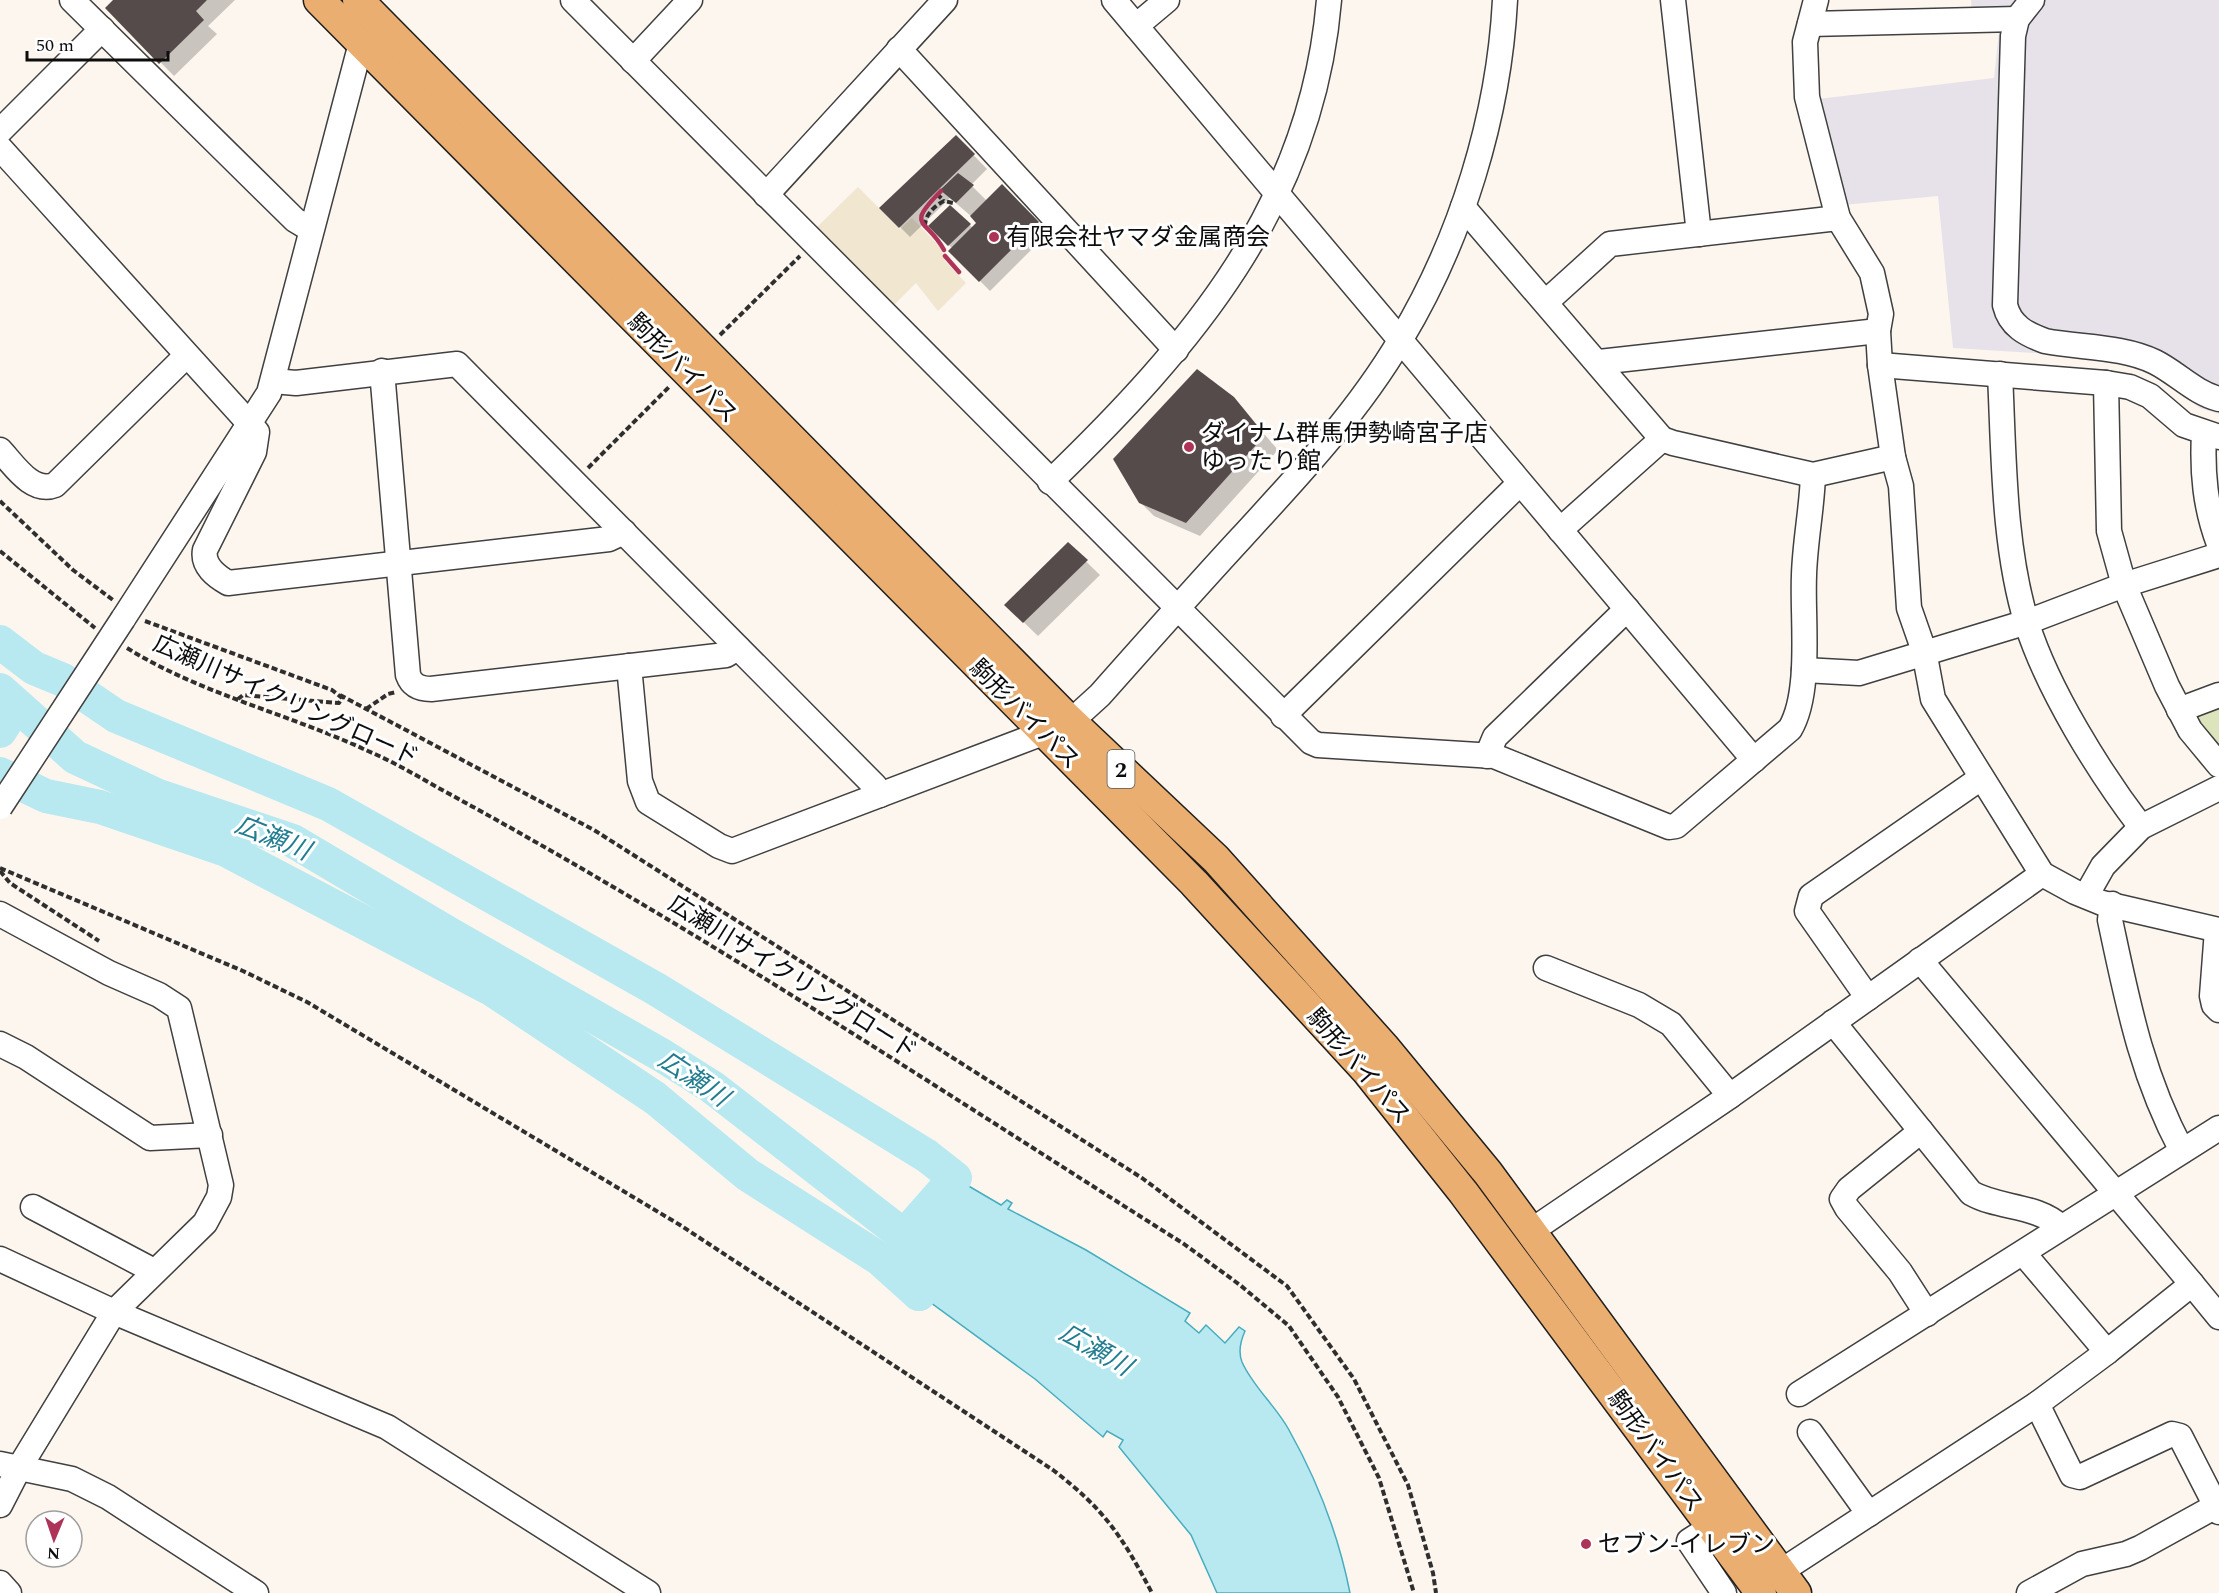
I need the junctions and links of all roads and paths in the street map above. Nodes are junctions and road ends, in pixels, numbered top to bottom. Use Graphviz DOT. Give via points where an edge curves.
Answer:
graph roads {
  1 [pos="72,0"];
  2 [pos="319,0"];
  3 [pos="573,0"];
  4 [pos="690,0"];
  5 [pos="945,0"];
  6 [pos="1114,0"];
  7 [pos="1167,0"];
  8 [pos="1329,0"];
  9 [pos="1505,0"];
  10 [pos="1673,0"];
  11 [pos="1816,0"];
  12 [pos="2032,0"];
  13 [pos="368,4"];
  14 [pos="2017,19"];
  15 [pos="1810,24"];
  16 [pos="1136,26"];
  17 [pos="102,29"];
  18 [pos="361,42"];
  19 [pos="900,49"];
  20 [pos="633,62"];
  21 [pos="0,131"];
  22 [pos="0,148"];
  23 [pos="937,194"];
  24 [pos="766,195"];
  25 [pos="1277,195"];
  26 [pos="944,201"];
  27 [pos="952,203"];
  28 [pos="1463,207"];
  29 [pos="1838,218"];
  30 [pos="925,226"];
  31 [pos="310,229"];
  32 [pos="1699,234"];
  33 [pos="813,243"];
  34 [pos="1546,302"];
  35 [pos="1878,331"];
  36 [pos="1401,341"];
  37 [pos="1176,350"];
  38 [pos="186,356"];
  39 [pos="695,361"];
  40 [pos="1599,362"];
  41 [pos="1880,364"];
  42 [pos="382,371"];
  43 [pos="2000,374"];
  44 [pos="273,381"];
  45 [pos="2106,382"];
  46 [pos="2219,399"];
  47 [pos="249,424"];
  48 [pos="2211,435"];
  49 [pos="1662,439"];
  50 [pos="0,450"];
  51 [pos="1893,457"];
  52 [pos="1813,475"];
  53 [pos="575,481"];
  54 [pos="1050,482"];
  55 [pos="1521,483"];
  56 [pos="0,501"];
  57 [pos="1560,530"];
  58 [pos="624,532"];
  59 [pos="2219,544"];
  60 [pos="0,551"];
  61 [pos="2219,555"];
  62 [pos="399,563"];
  63 [pos="2124,585"];
  64 [pos="1176,609"];
  65 [pos="1627,609"];
  66 [pos="126,614"];
  67 [pos="2027,622"];
  68 [pos="105,634"];
  69 [pos="124,646"];
  70 [pos="738,648"];
  71 [pos="1924,651"];
  72 [pos="629,666"];
  73 [pos="1804,670"];
  74 [pos="411,682"];
  75 [pos="340,695"];
  76 [pos="2219,695"];
  77 [pos="237,699"];
  78 [pos="366,709"];
  79 [pos="2179,710"];
  80 [pos="1283,716"];
  81 [pos="1056,726"];
  82 [pos="1487,756"];
  83 [pos="1754,760"];
  84 [pos="2219,765"];
  85 [pos="1981,778"];
  86 [pos="2219,788"];
  87 [pos="880,795"];
  88 [pos="0,807"];
  89 [pos="2141,827"];
  90 [pos="0,869"];
  91 [pos="2042,874"];
  92 [pos="2086,896"];
  93 [pos="2112,904"];
  94 [pos="0,914"];
  95 [pos="2218,930"];
  96 [pos="104,945"];
  97 [pos="1920,960"];
  98 [pos="1546,968"];
  99 [pos="1868,998"];
  100 [pos="2219,1010"];
  101 [pos="1833,1022"];
  102 [pos="0,1044"];
  103 [pos="1730,1096"];
  104 [pos="2219,1128"];
  105 [pos="1921,1131"];
  106 [pos="210,1135"];
  107 [pos="2182,1151"];
  108 [pos="1488,1173"];
  109 [pos="1463,1192"];
  110 [pos="2116,1195"];
  111 [pos="33,1207"];
  112 [pos="2061,1227"];
  113 [pos="1531,1231"];
  114 [pos="2024,1254"];
  115 [pos="0,1260"];
  116 [pos="154,1271"];
  117 [pos="2192,1284"];
  118 [pos="114,1312"];
  119 [pos="1927,1314"];
  120 [pos="2219,1317"];
  121 [pos="2107,1353"];
  122 [pos="1800,1395"];
  123 [pos="2037,1404"];
  124 [pos="1810,1432"];
  125 [pos="9,1466"];
  126 [pos="0,1505"];
  127 [pos="2217,1509"];
  128 [pos="1869,1514"];
  129 [pos="1711,1527"];
  130 [pos="0,1583"];
  131 [pos="1779,1586"];
  132 [pos="2032,1591"];
  133 [pos="9,1593"];
  134 [pos="255,1593"];
  135 [pos="648,1593"];
  136 [pos="1152,1593"];
  137 [pos="1414,1593"];
  138 [pos="1436,1593"];
  139 [pos="1724,1593"];
  1 -- 17 [label="street"];
  2 -- 18 [label="main road, 駒形バイパス / 2"];
  3 -- 20 [label="street"];
  4 -- 20 [label="street"];
  5 -- 19 [label="street"];
  6 -- 16 [label="street"];
  7 -- 16 [label="street"];
  8 -- 25 [label="street" via="1316,90"];
  9 -- 28 [label="street" via="1488,121"];
  10 -- 32 [label="street"];
  11 -- 15 [label="street"];
  12 -- 14 [label="street"];
  13 -- 18 [label="street"];
  13 -- 39 [label="main road, 駒形バイパス / 2"];
  14 -- 15 [label="street"];
  14 -- 46 [label="street" via="2013,36 2007,314 2031,336 2142,356"];
  15 -- 29 [label="street" via="1805,42 1807,97"];
  16 -- 25 [label="street"];
  17 -- 21 [label="street"];
  17 -- 31 [label="street" via="295,220"];
  18 -- 31 [label="street"];
  18 -- 39 [label="main road, 駒形バイパス / 2"];
  19 -- 24 [label="street"];
  19 -- 37 [label="street"];
  20 -- 24 [label="street"];
  22 -- 38 [label="street"];
  23 -- 26 [label="path"];
  24 -- 33 [label="street"];
  25 -- 36 [label="street"];
  25 -- 37 [label="street" via="1239,266"];
  26 -- 27 [label="path"];
  26 -- 30 [label="path" via="929,212"];
  28 -- 34 [label="street"];
  28 -- 36 [label="street" via="1424,299"];
  29 -- 32 [label="street"];
  29 -- 35 [label="street" via="1872,273 1881,314"];
  31 -- 44 [label="street"];
  32 -- 34 [label="street" via="1610,244"];
  33 -- 39 [label="path"];
  33 -- 54 [label="street"];
  34 -- 40 [label="street"];
  35 -- 40 [label="street"];
  35 -- 41 [label="street"];
  36 -- 55 [label="street"];
  36 -- 64 [label="street" via="1314,459"];
  37 -- 54 [label="street"];
  38 -- 47 [label="street"];
  38 -- 50 [label="street" via="55,485 48,488 32,483"];
  39 -- 53 [label="path"];
  39 -- 81 [label="main road, 駒形バイパス / 2"];
  40 -- 49 [label="street"];
  41 -- 43 [label="street"];
  41 -- 51 [label="street"];
  42 -- 44 [label="street" via="296,383"];
  42 -- 53 [label="street" via="457,364"];
  42 -- 62 [label="street"];
  43 -- 45 [label="street"];
  43 -- 67 [label="street" via="2007,518"];
  44 -- 47 [label="street"];
  45 -- 48 [label="street" via="2150,396 2176,420"];
  45 -- 63 [label="street" via="2109,531"];
  47 -- 62 [label="street" via="257,432 254,452 204,556 213,572 228,583"];
  47 -- 66 [label="street"];
  48 -- 59 [label="street" via="2202,471"];
  49 -- 52 [label="street"];
  49 -- 57 [label="street"];
  51 -- 52 [label="street"];
  51 -- 71 [label="street" via="1901,486 1910,608"];
  52 -- 73 [label="street" via="1804,575"];
  53 -- 58 [label="street"];
  54 -- 64 [label="street"];
  55 -- 57 [label="street"];
  55 -- 80 [label="street"];
  56 -- 66 [label="path"];
  57 -- 65 [label="street"];
  58 -- 62 [label="street" via="609,539"];
  58 -- 70 [label="street"];
  60 -- 68 [label="path"];
  61 -- 63 [label="street"];
  62 -- 74 [label="street"];
  63 -- 67 [label="street"];
  63 -- 79 [label="street"];
  64 -- 80 [label="street"];
  64 -- 81 [label="street" via="1100,695"];
  65 -- 82 [label="street" via="1495,737"];
  65 -- 83 [label="street"];
  66 -- 75 [label="path"];
  66 -- 88 [label="street, bridge"];
  67 -- 71 [label="street"];
  67 -- 89 [label="street" via="2073,721 2116,794"];
  69 -- 77 [label="path, 広瀬川サイクリングロード" via="170,672"];
  70 -- 72 [label="street" via="726,655"];
  70 -- 87 [label="street"];
  71 -- 73 [label="street" via="1859,673"];
  71 -- 85 [label="street" via="1933,699"];
  72 -- 74 [label="street" via="431,689 421,689"];
  72 -- 87 [label="street" via="645,798 719,846 732,851 740,849"];
  73 -- 83 [label="street" via="1790,729"];
  74 -- 78 [label="path"];
  75 -- 77 [label="path" via="339,703 243,695"];
  75 -- 78 [label="path"];
  76 -- 79 [label="street"];
  77 -- 137 [label="path, 広瀬川サイクリングロード" via="368,751 644,906 1184,1244 1240,1285 1289,1326 1338,1396 1379,1478"];
  78 -- 138 [label="path" via="594,830 1142,1179 1287,1286 1354,1379 1408,1485"];
  79 -- 84 [label="street"];
  80 -- 82 [label="street" via="1318,745"];
  81 -- 87 [label="street"];
  81 -- 108 [label="main road, 駒形バイパス / 2" via="1216,859 1385,1048"];
  81 -- 109 [label="main road, 駒形バイパス / 2" via="1366,1070"];
  82 -- 83 [label="street" via="1501,758 1670,827"];
  85 -- 91 [label="street"];
  85 -- 99 [label="street" via="1807,902 1807,911"];
  86 -- 89 [label="street"];
  89 -- 92 [label="street" via="2103,866"];
  90 -- 96 [label="path" via="10,883"];
  90 -- 136 [label="path" via="243,971 306,1002 680,1225 1053,1470 1110,1521"];
  91 -- 92 [label="street"];
  91 -- 97 [label="street"];
  92 -- 93 [label="street"];
  93 -- 95 [label="street"];
  93 -- 107 [label="street" via="2110,920 2133,1031 2144,1068"];
  94 -- 106 [label="street" via="179,1008"];
  95 -- 100 [label="street" via="2212,996"];
  97 -- 99 [label="street"];
  97 -- 110 [label="street"];
  98 -- 103 [label="street" via="1639,1005 1671,1024"];
  99 -- 101 [label="street"];
  101 -- 103 [label="street"];
  101 -- 105 [label="street"];
  102 -- 106 [label="street" via="150,1138"];
  103 -- 113 [label="street"];
  104 -- 107 [label="street"];
  105 -- 112 [label="street" via="1971,1193 2040,1213"];
  105 -- 119 [label="street" via="1842,1198 1900,1272"];
  106 -- 116 [label="street" via="220,1178 219,1197 205,1223"];
  107 -- 110 [label="street"];
  108 -- 109 [label="street"];
  108 -- 113 [label="main road, 駒形バイパス / 2"];
  109 -- 129 [label="main road, 駒形バイパス / 2"];
  110 -- 112 [label="street"];
  110 -- 117 [label="street"];
  111 -- 116 [label="street"];
  112 -- 114 [label="street"];
  113 -- 131 [label="main road, 駒形バイパス / 2"];
  114 -- 119 [label="street"];
  114 -- 121 [label="street"];
  115 -- 118 [label="street"];
  116 -- 118 [label="street"];
  117 -- 120 [label="street"];
  117 -- 121 [label="street"];
  118 -- 125 [label="street"];
  118 -- 135 [label="street" via="387,1427"];
  119 -- 122 [label="street"];
  121 -- 123 [label="street"];
  123 -- 127 [label="street" via="2072,1475 2080,1477 2172,1434 2180,1436"];
  123 -- 128 [label="street"];
  124 -- 128 [label="street"];
  125 -- 126 [label="street"];
  125 -- 134 [label="street" via="72,1479 108,1497"];
  127 -- 132 [label="street" via="2140,1548 2082,1564"];
  128 -- 131 [label="street"];
  129 -- 131 [label="main road, 駒形バイパス / 2"];
  129 -- 139 [label="street" via="1689,1541"];
  130 -- 133 [label="street"];
}
